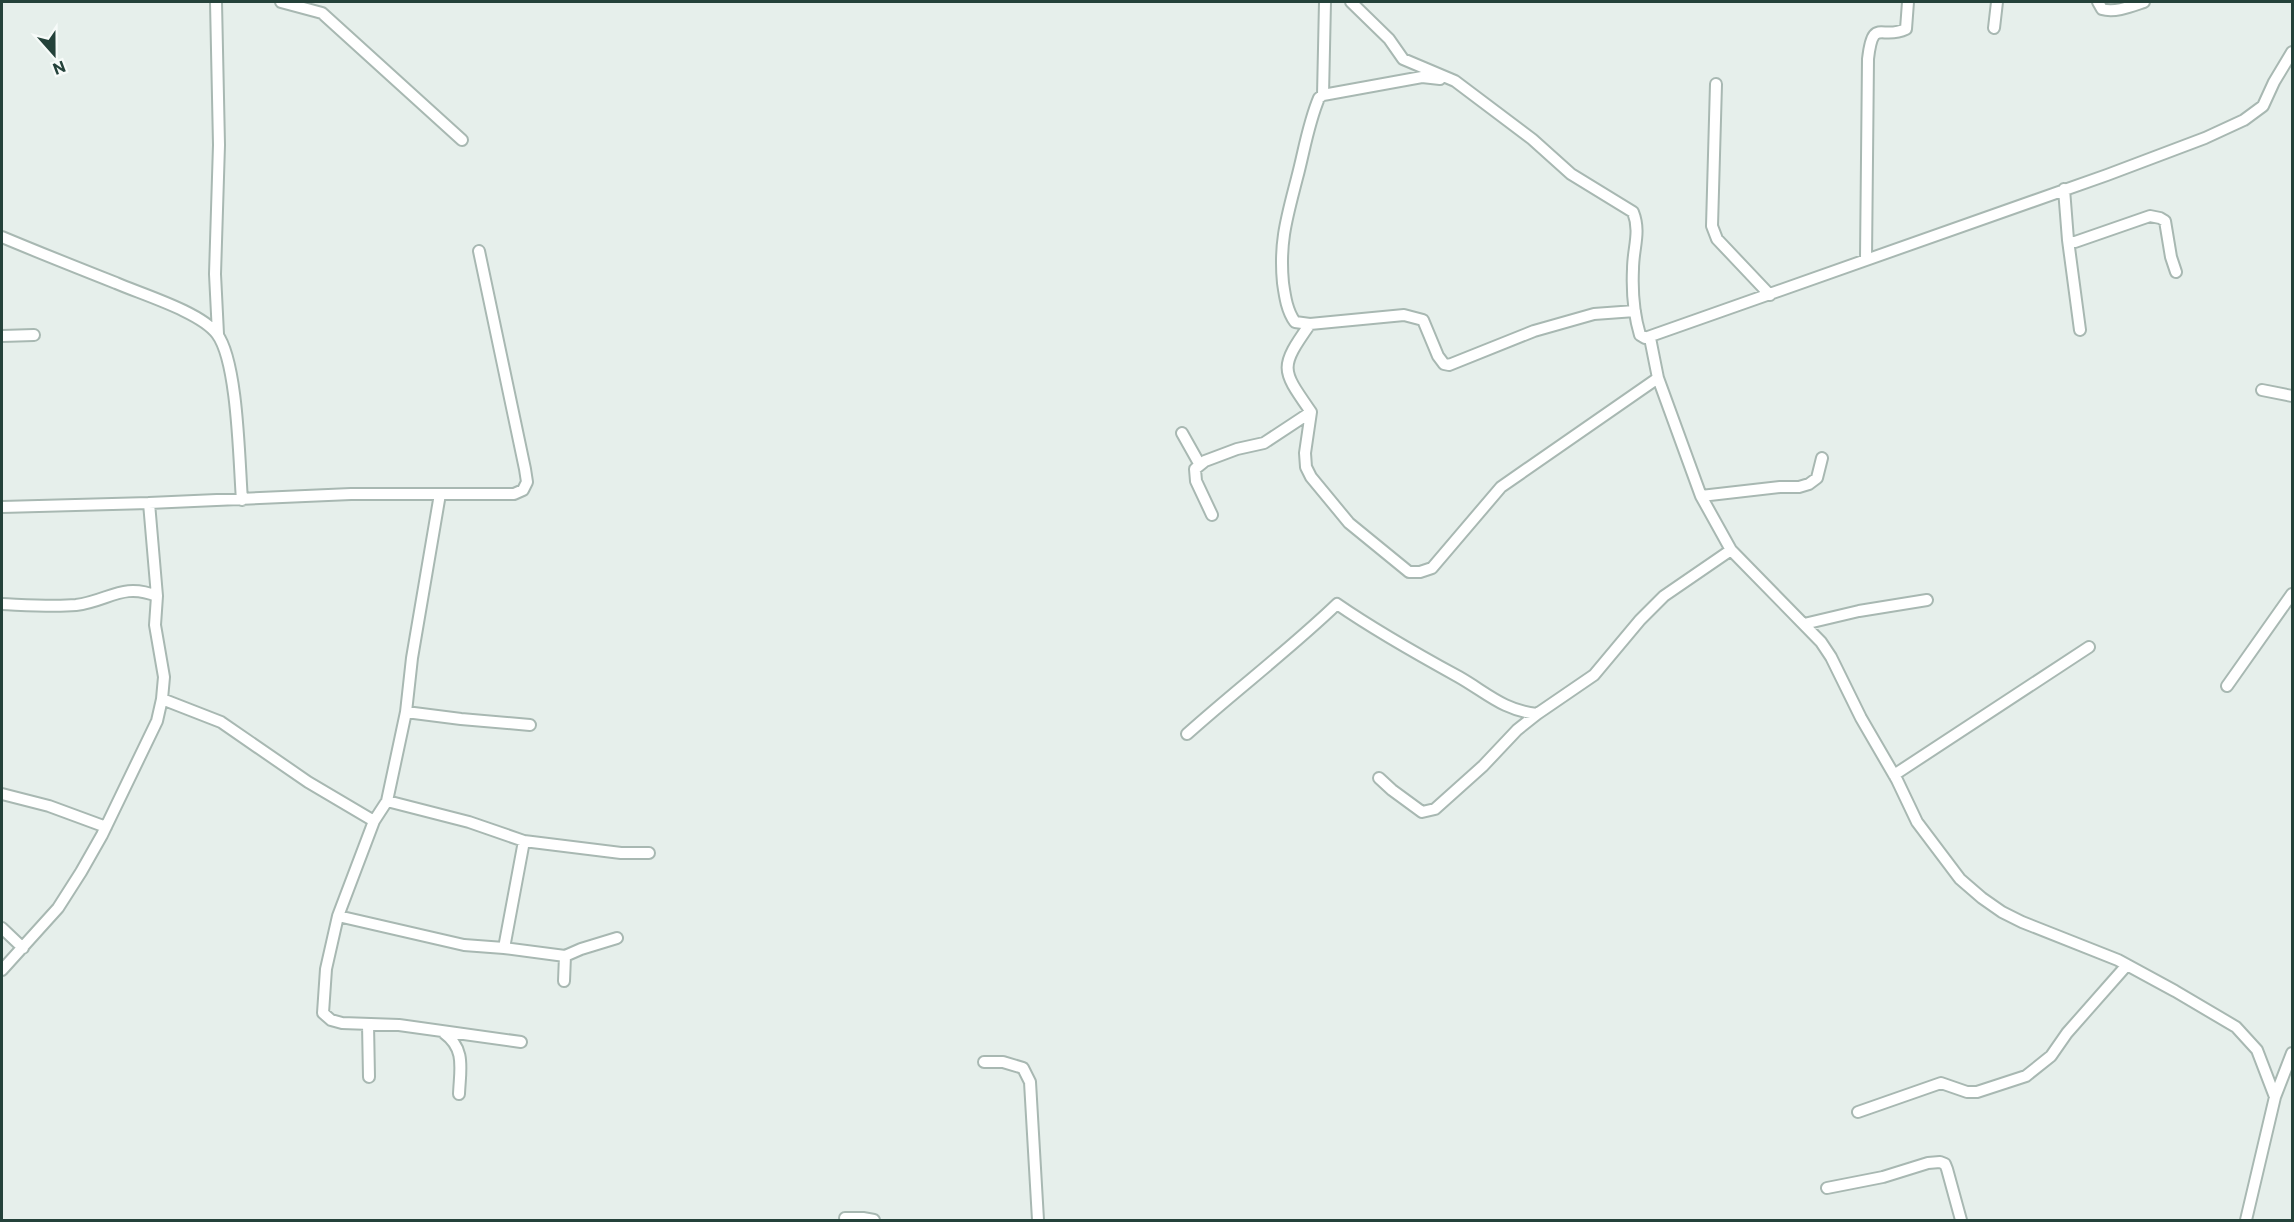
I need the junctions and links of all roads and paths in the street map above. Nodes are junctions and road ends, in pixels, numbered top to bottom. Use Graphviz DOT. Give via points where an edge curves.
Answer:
graph roads {
  1 [pos="216,2"];
  2 [pos="281,2"];
  3 [pos="1325,2"];
  4 [pos="1351,2"];
  5 [pos="1908,2"];
  6 [pos="1997,2"];
  7 [pos="2098,2"];
  8 [pos="2144,2"];
  9 [pos="1994,28"];
  10 [pos="2292,52"];
  11 [pos="1455,81"];
  12 [pos="1716,84"];
  13 [pos="1323,95"];
  14 [pos="462,140"];
  15 [pos="2064,189"];
  16 [pos="2,237"];
  17 [pos="2068,240"];
  18 [pos="479,251"];
  19 [pos="1866,259"];
  20 [pos="2175,272"];
  21 [pos="1770,295"];
  22 [pos="1635,311"];
  23 [pos="1310,324"];
  24 [pos="2080,330"];
  25 [pos="218,334"];
  26 [pos="34,335"];
  27 [pos="2,336"];
  28 [pos="1650,338"];
  29 [pos="1658,378"];
  30 [pos="2262,390"];
  31 [pos="2292,396"];
  32 [pos="1311,412"];
  33 [pos="1182,433"];
  34 [pos="1822,458"];
  35 [pos="1200,465"];
  36 [pos="440,494"];
  37 [pos="1701,496"];
  38 [pos="242,500"];
  39 [pos="149,503"];
  40 [pos="2,507"];
  41 [pos="1212,515"];
  42 [pos="1731,550"];
  43 [pos="2292,594"];
  44 [pos="157,596"];
  45 [pos="1927,600"];
  46 [pos="2,604"];
  47 [pos="1804,624"];
  48 [pos="2089,647"];
  49 [pos="2227,686"];
  50 [pos="162,699"];
  51 [pos="406,712"];
  52 [pos="1537,714"];
  53 [pos="530,725"];
  54 [pos="1187,734"];
  55 [pos="1894,775"];
  56 [pos="1379,778"];
  57 [pos="2,794"];
  58 [pos="387,801"];
  59 [pos="374,821"];
  60 [pos="106,827"];
  61 [pos="524,841"];
  62 [pos="649,853"];
  63 [pos="338,916"];
  64 [pos="2,928"];
  65 [pos="617,938"];
  66 [pos="23,948"];
  67 [pos="504,948"];
  68 [pos="565,956"];
  69 [pos="2127,965"];
  70 [pos="2,970"];
  71 [pos="564,981"];
  72 [pos="368,1024"];
  73 [pos="444,1033"];
  74 [pos="521,1042"];
  75 [pos="2292,1053"];
  76 [pos="984,1062"];
  77 [pos="369,1077"];
  78 [pos="459,1094"];
  79 [pos="2275,1097"];
  80 [pos="1858,1112"];
  81 [pos="1827,1188"];
  82 [pos="845,1218"];
  83 [pos="874,1221"];
  84 [pos="1038,1221"];
  85 [pos="1961,1221"];
  86 [pos="2246,1221"];
  1 -- 25 [label="street"];
  2 -- 14 [label="street" via="322,13"];
  3 -- 13 [label="street"];
  4 -- 11 [label="street" via="1389,39 1402,59"];
  5 -- 19 [label="street" via="1906,29 1879,31 1870,42"];
  6 -- 9 [label="street"];
  7 -- 8 [label="street" via="2107,11"];
  10 -- 15 [label="street" via="2263,106 2244,120"];
  11 -- 13 [label="street" via="1422,77"];
  11 -- 22 [label="street" via="1571,174 1633,212 1638,234 1633,269"];
  12 -- 21 [label="street" via="1713,232"];
  13 -- 23 [label="street" via="1307,134 1280,257 1291,316 1295,322"];
  15 -- 17 [label="street"];
  15 -- 19 [label="street"];
  16 -- 25 [label="street" via="170,305 203,321"];
  17 -- 20 [label="street" via="2075,242 2150,216 2160,218 2166,221"];
  17 -- 24 [label="street"];
  18 -- 36 [label="street" via="527,482 523,490 514,494"];
  19 -- 21 [label="street"];
  21 -- 28 [label="street"];
  22 -- 23 [label="street" via="1594,314 1449,365 1438,356 1423,320 1414,316"];
  22 -- 28 [label="street" via="1640,335"];
  23 -- 32 [label="street" via="1292,351 1287,370 1292,385"];
  25 -- 38 [label="street" via="233,392"];
  26 -- 27 [label="street"];
  28 -- 29 [label="street"];
  29 -- 32 [label="street" via="1501,488 1432,568 1420,572 1409,572 1349,523 1311,477 1305,453"];
  29 -- 37 [label="street"];
  30 -- 31 [label="street"];
  32 -- 35 [label="street" via="1264,443 1237,449"];
  33 -- 35 [label="street"];
  34 -- 37 [label="street" via="1818,478 1809,484"];
  35 -- 41 [label="street" via="1195,469 1196,481"];
  36 -- 38 [label="street"];
  36 -- 51 [label="street"];
  37 -- 42 [label="street"];
  38 -- 39 [label="street"];
  39 -- 40 [label="street"];
  39 -- 44 [label="street"];
  42 -- 47 [label="street"];
  42 -- 52 [label="street" via="1664,597 1594,675"];
  43 -- 49 [label="street"];
  44 -- 46 [label="street" via="136,590 63,606"];
  44 -- 50 [label="street" via="155,625 164,677"];
  45 -- 47 [label="street"];
  47 -- 55 [label="street" via="1831,657"];
  48 -- 55 [label="street"];
  50 -- 59 [label="street" via="221,722"];
  50 -- 60 [label="street" via="157,721"];
  51 -- 53 [label="street"];
  51 -- 58 [label="street"];
  52 -- 54 [label="street" via="1516,711 1495,700 1380,634 1337,604"];
  52 -- 56 [label="street" via="1435,809 1422,812"];
  55 -- 69 [label="street" via="1917,822 1959,879 1982,898 2022,922"];
  57 -- 60 [label="street"];
  58 -- 59 [label="street"];
  58 -- 61 [label="street"];
  59 -- 63 [label="street"];
  60 -- 66 [label="street" via="58,908"];
  61 -- 62 [label="street"];
  61 -- 67 [label="street"];
  63 -- 67 [label="street" via="464,945"];
  63 -- 72 [label="street" via="326,969 323,1013 342,1023"];
  64 -- 66 [label="street"];
  65 -- 68 [label="street"];
  66 -- 70 [label="street"];
  67 -- 68 [label="street"];
  68 -- 71 [label="street"];
  69 -- 79 [label="street" via="2236,1027 2257,1050"];
  69 -- 80 [label="street" via="2051,1056 2026,1076 1977,1092 1941,1083"];
  72 -- 73 [label="street"];
  72 -- 77 [label="street"];
  73 -- 74 [label="street"];
  73 -- 78 [label="street" via="459,1049"];
  75 -- 79 [label="street"];
  76 -- 84 [label="street" via="1023,1068 1030,1082"];
  79 -- 86 [label="street"];
  81 -- 85 [label="street" via="1940,1162 1947,1169"];
  82 -- 83 [label="street"];
}
